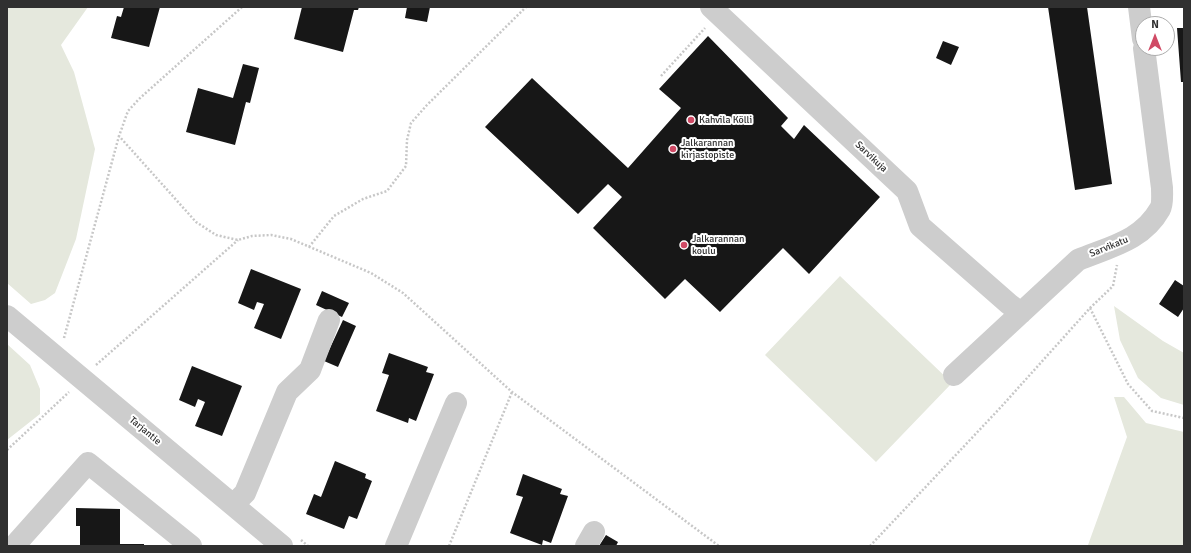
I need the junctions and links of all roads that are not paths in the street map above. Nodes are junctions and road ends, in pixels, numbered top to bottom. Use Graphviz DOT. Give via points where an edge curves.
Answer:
graph roads {
  1 [pos="715,10"];
  2 [pos="1145,56"];
  3 [pos="1021,313"];
  4 [pos="7,316"];
  5 [pos="329,320"];
  6 [pos="954,375"];
  7 [pos="456,403"];
  8 [pos="233,505"];
  9 [pos="275,544"];
  10 [pos="14,546"];
  11 [pos="191,546"];
  12 [pos="396,546"];
  1 -- 3 [label="street, Sarvikuja" via="907,191 920,226"];
  2 -- 3 [label="street, Sarvikatu" via="1162,188 1161,208 1142,232 1122,243 1078,260"];
  3 -- 6 [label="street, Sarvikatu"];
  4 -- 8 [label="street, Tarjantie"];
  5 -- 8 [label="street" via="310,370 287,392 245,493"];
  7 -- 12 [label="street"];
  8 -- 9 [label="street, Tarjantie"];
  10 -- 11 [label="street" via="88,463"];
}
